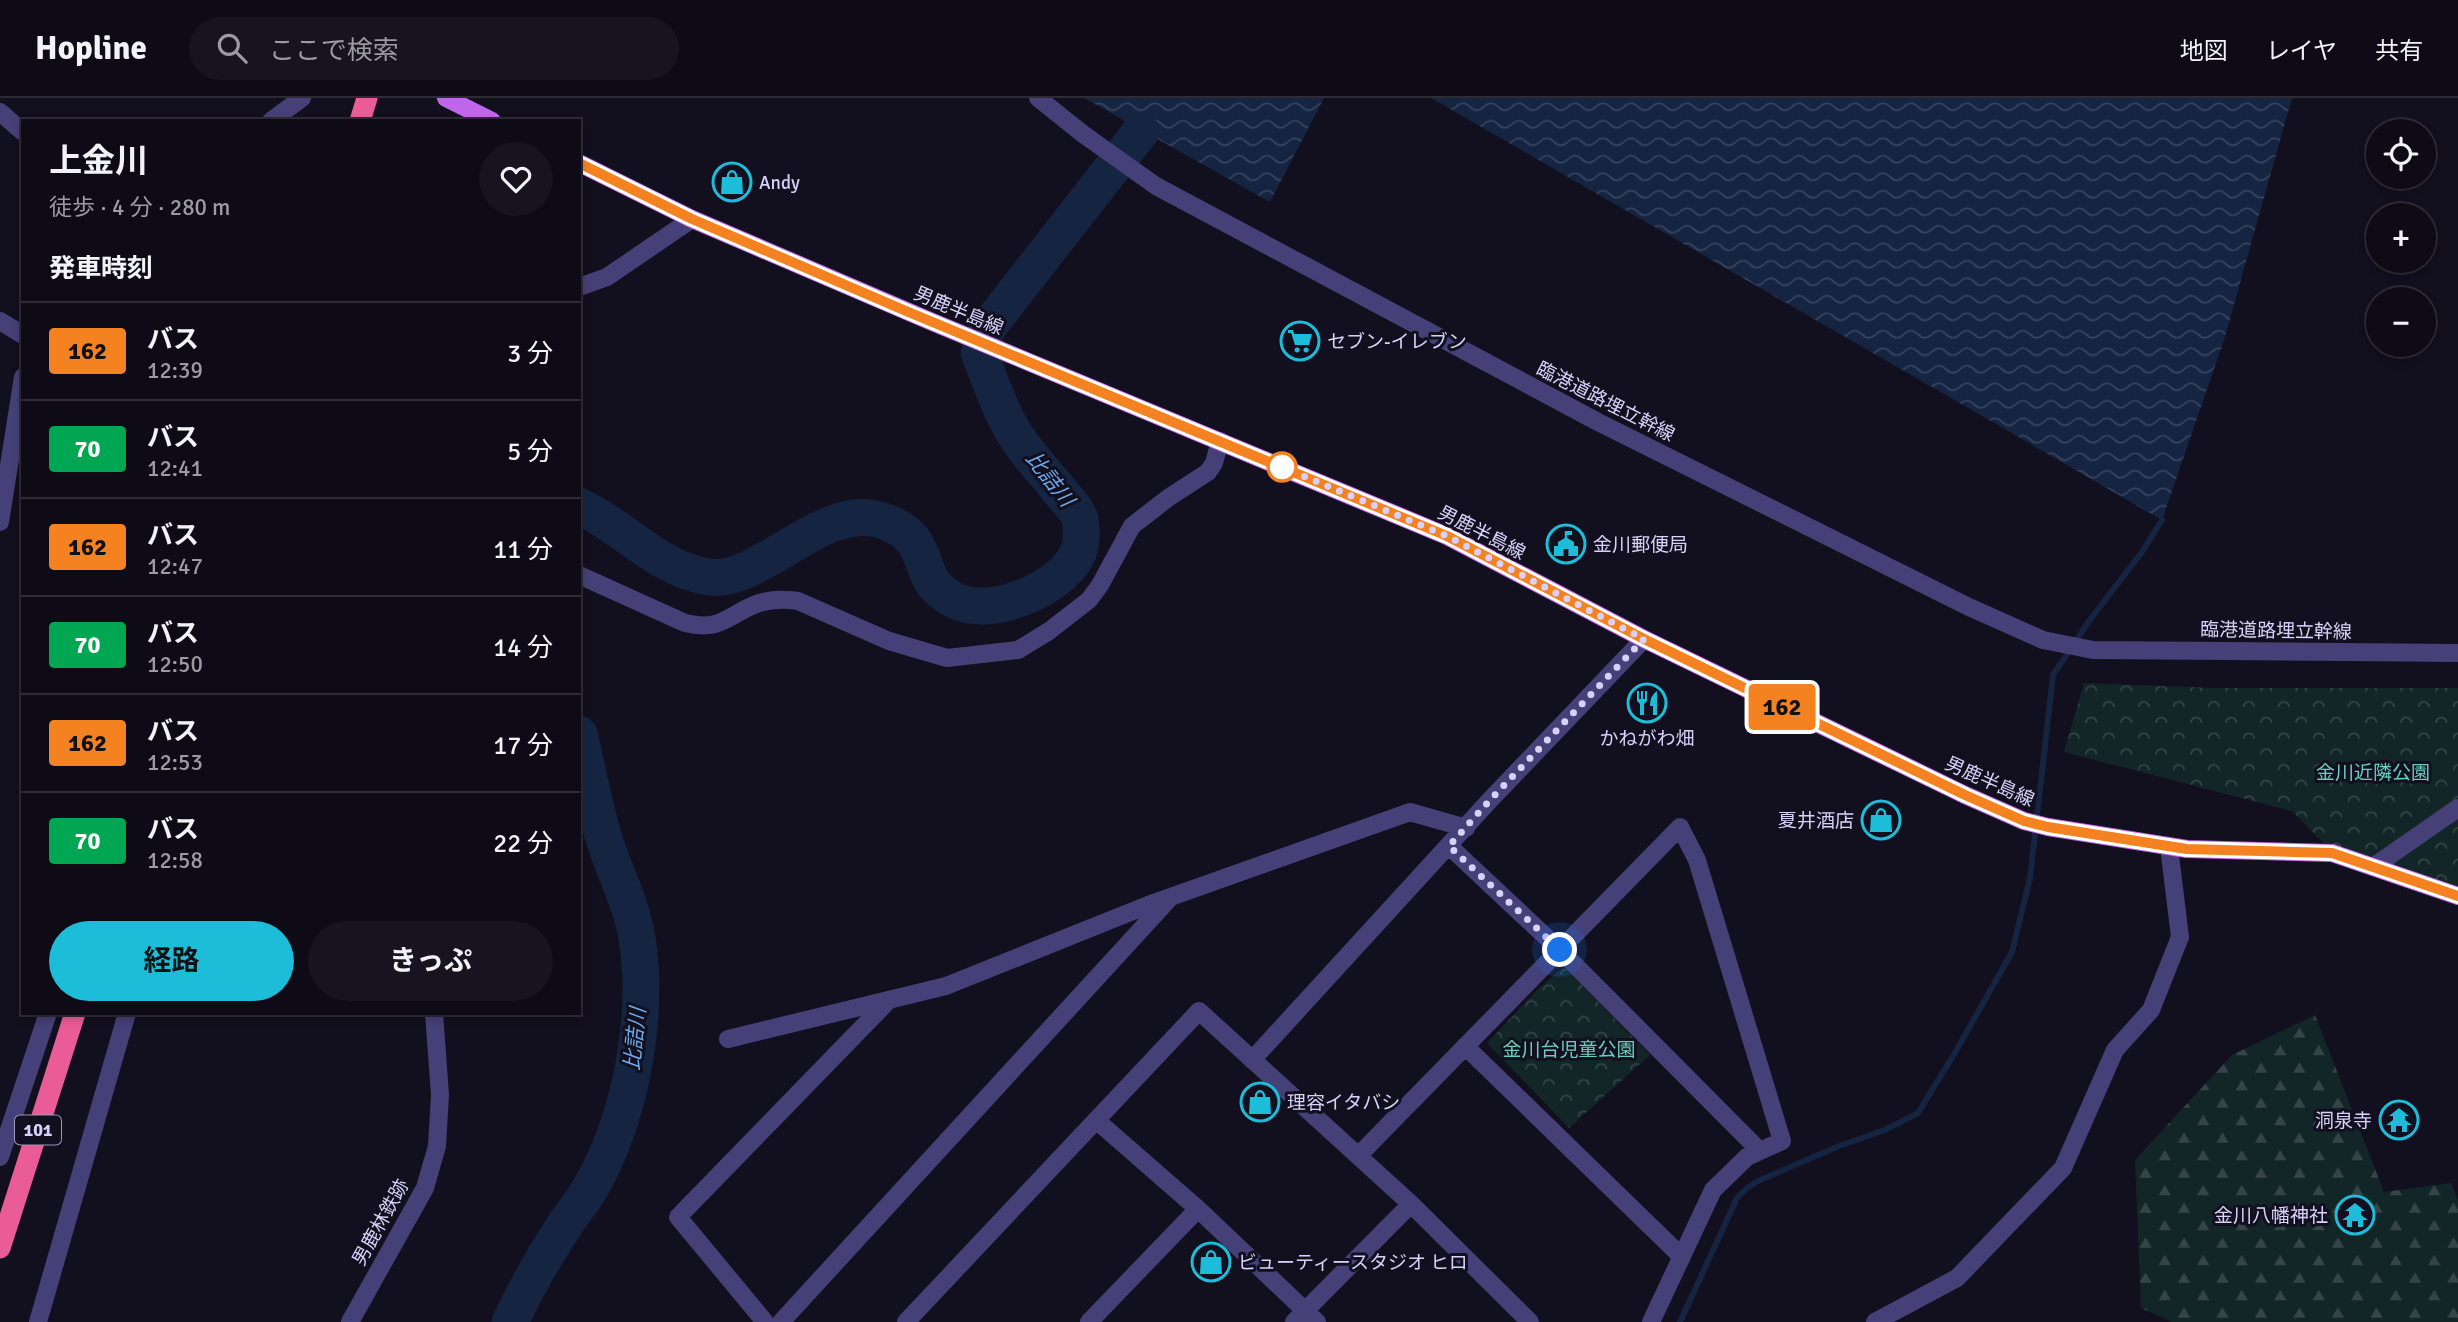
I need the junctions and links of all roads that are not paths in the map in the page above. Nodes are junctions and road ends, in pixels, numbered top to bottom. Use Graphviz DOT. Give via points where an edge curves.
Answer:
graph roads {
  1 [pos="302,98"];
  2 [pos="367,98"];
  3 [pos="446,98"];
  4 [pos="1038,98"];
  5 [pos="0,112"];
  6 [pos="274,119"];
  7 [pos="361,119"];
  8 [pos="488,119"];
  9 [pos="21,130"];
  10 [pos="581,164"];
  11 [pos="692,219"];
  12 [pos="581,286"];
  13 [pos="0,321"];
  14 [pos="21,334"];
  15 [pos="21,389"];
  16 [pos="1220,441"];
  17 [pos="2,501"];
  18 [pos="21,505"];
  19 [pos="0,522"];
  20 [pos="581,576"];
  21 [pos="1644,639"];
  22 [pos="2458,653"];
  23 [pos="2458,808"];
  24 [pos="1466,828"];
  25 [pos="1449,846"];
  26 [pos="2169,846"];
  27 [pos="2372,867"];
  28 [pos="2458,896"];
  29 [pos="1171,897"];
  30 [pos="1560,950"];
  31 [pos="888,1000"];
  32 [pos="47,1015"];
  33 [pos="74,1015"];
  34 [pos="126,1015"];
  35 [pos="434,1015"];
  36 [pos="729,1039"];
  37 [pos="1465,1046"];
  38 [pos="1252,1060"];
  39 [pos="1096,1120"];
  40 [pos="1760,1151"];
  41 [pos="1358,1156"];
  42 [pos="0,1157"];
  43 [pos="1411,1204"];
  44 [pos="1198,1209"];
  45 [pos="0,1248"];
  46 [pos="1682,1257"];
  47 [pos="1306,1318"];
  48 [pos="1657,1318"];
  49 [pos="38,1322"];
  50 [pos="350,1322"];
  51 [pos="765,1322"];
  52 [pos="781,1322"];
  53 [pos="905,1322"];
  54 [pos="1089,1322"];
  55 [pos="1530,1322"];
  56 [pos="1875,1322"];
  1 -- 6 [label="street"];
  2 -- 7 [label="highway"];
  3 -- 8 [label="main road"];
  4 -- 22 [label="street, 臨港道路埋立幹線" via="1156,186 1598,422 2043,640 2093,650"];
  5 -- 9 [label="street"];
  10 -- 11 [label="main road, 男鹿半島線"];
  11 -- 12 [label="street" via="607,277"];
  11 -- 16 [label="main road, 男鹿半島線"];
  13 -- 14 [label="street"];
  15 -- 17 [label="street"];
  16 -- 20 [label="street" via="1208,472 1132,526 1090,600 1017,650 947,658 889,641 798,601 782,599 760,603 715,626 701,627"];
  16 -- 21 [label="main road, 男鹿半島線" via="1447,536"];
  17 -- 18 [label="street"];
  17 -- 19 [label="street"];
  21 -- 24 [label="street"];
  21 -- 26 [label="main road, 男鹿半島線" via="2024,821"];
  23 -- 27 [label="street"];
  24 -- 25 [label="street"];
  24 -- 29 [label="street" via="1410,812"];
  25 -- 30 [label="street"];
  25 -- 38 [label="street"];
  26 -- 27 [label="main road, 男鹿半島線" via="2332,853"];
  26 -- 56 [label="street" via="2180,937 2151,1010 2115,1050 2063,1168 1957,1278"];
  27 -- 28 [label="main road, 男鹿半島線"];
  29 -- 31 [label="street" via="946,986"];
  29 -- 52 [label="street"];
  30 -- 37 [label="street"];
  30 -- 40 [label="street"];
  30 -- 40 [label="street" via="1680,827 1697,860 1782,1141"];
  31 -- 36 [label="street"];
  31 -- 51 [label="street" via="678,1217"];
  32 -- 42 [label="street"];
  33 -- 45 [label="highway, 101"];
  34 -- 49 [label="street"];
  35 -- 50 [label="street, 男鹿林鉄跡" via="440,1095 437,1146 425,1188"];
  37 -- 41 [label="street"];
  37 -- 46 [label="street"];
  38 -- 39 [label="street" via="1199,1011"];
  38 -- 41 [label="street"];
  39 -- 44 [label="street"];
  39 -- 53 [label="street"];
  40 -- 46 [label="street" via="1747,1157 1713,1190"];
  41 -- 43 [label="street"];
  43 -- 47 [label="street"];
  43 -- 55 [label="street"];
  44 -- 47 [label="street"];
  44 -- 54 [label="street"];
  46 -- 48 [label="street"];
}
